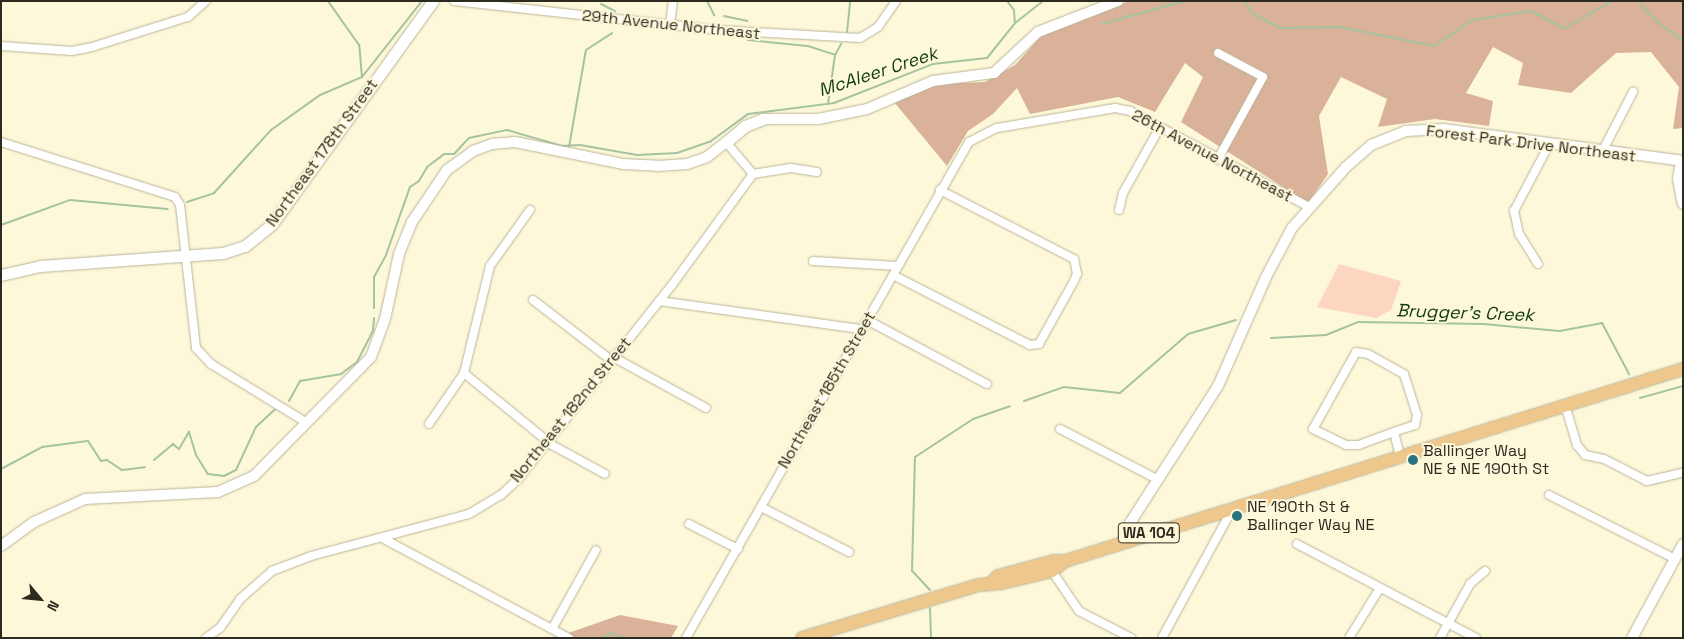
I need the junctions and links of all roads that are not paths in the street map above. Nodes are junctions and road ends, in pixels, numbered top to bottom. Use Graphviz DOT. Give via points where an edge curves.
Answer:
graph roads {
  1 [pos="206,1"];
  2 [pos="433,1"];
  3 [pos="454,1"];
  4 [pos="673,1"];
  5 [pos="896,1"];
  6 [pos="1118,1"];
  7 [pos="670,25"];
  8 [pos="1,46"];
  9 [pos="1218,53"];
  10 [pos="1633,92"];
  11 [pos="763,119"];
  12 [pos="1160,127"];
  13 [pos="1,142"];
  14 [pos="726,142"];
  15 [pos="969,142"];
  16 [pos="1549,145"];
  17 [pos="1602,152"];
  18 [pos="1218,159"];
  19 [pos="1682,162"];
  20 [pos="817,172"];
  21 [pos="754,174"];
  22 [pos="940,190"];
  23 [pos="1683,204"];
  24 [pos="1309,207"];
  25 [pos="530,210"];
  26 [pos="1118,210"];
  27 [pos="187,254"];
  28 [pos="813,260"];
  29 [pos="1538,264"];
  30 [pos="898,266"];
  31 [pos="1,275"];
  32 [pos="893,275"];
  33 [pos="532,300"];
  34 [pos="659,301"];
  35 [pos="867,320"];
  36 [pos="862,329"];
  37 [pos="612,358"];
  38 [pos="1683,369"];
  39 [pos="464,373"];
  40 [pos="988,384"];
  41 [pos="1565,405"];
  42 [pos="706,408"];
  43 [pos="304,421"];
  44 [pos="429,424"];
  45 [pos="1060,429"];
  46 [pos="1394,432"];
  47 [pos="549,440"];
  48 [pos="1400,456"];
  49 [pos="1683,473"];
  50 [pos="605,474"];
  51 [pos="1158,480"];
  52 [pos="1549,495"];
  53 [pos="761,507"];
  54 [pos="1234,508"];
  55 [pos="689,524"];
  56 [pos="384,539"];
  57 [pos="1132,539"];
  58 [pos="1297,544"];
  59 [pos="1683,544"];
  60 [pos="1,546"];
  61 [pos="738,549"];
  62 [pos="596,550"];
  63 [pos="849,552"];
  64 [pos="1675,559"];
  65 [pos="1065,561"];
  66 [pos="1052,571"];
  67 [pos="1485,571"];
  68 [pos="992,582"];
  69 [pos="1380,588"];
  70 [pos="1448,623"];
  71 [pos="552,629"];
  72 [pos="206,638"];
  73 [pos="570,638"];
  74 [pos="686,638"];
  75 [pos="802,638"];
  76 [pos="1131,638"];
  77 [pos="1162,638"];
  78 [pos="1349,638"];
  79 [pos="1440,638"];
  80 [pos="1476,638"];
  81 [pos="1632,638"];
  1 -- 8 [label="street" via="188,17 92,47 72,51"];
  2 -- 27 [label="main road, Northeast 178th Street" via="272,224 245,246 223,253"];
  3 -- 7 [label="street, 29th Avenue Northeast"];
  4 -- 7 [label="street"];
  5 -- 7 [label="street, 29th Avenue Northeast" via="878,27 860,38 769,35"];
  6 -- 11 [label="street" via="1038,32 994,74 933,81 867,109 818,119"];
  9 -- 18 [label="street" via="1262,77"];
  10 -- 17 [label="street"];
  11 -- 14 [label="main road" via="744,126"];
  12 -- 15 [label="street, 26th Avenue Northeast" via="1130,111 1105,108 997,128"];
  12 -- 18 [label="street, 26th Avenue Northeast"];
  12 -- 26 [label="street" via="1123,193"];
  13 -- 27 [label="street" via="175,197 180,205"];
  14 -- 21 [label="street"];
  14 -- 43 [label="street" via="707,157 687,164 658,166 623,164 515,142 492,144 460,160 435,185 412,222 399,254 385,319 371,357 353,378"];
  15 -- 22 [label="street, Northeast 185th Street"];
  16 -- 17 [label="street, Forest Park Drive Northeast"];
  16 -- 24 [label="street, Forest Park Drive Northeast" via="1444,130 1406,131 1371,145"];
  16 -- 29 [label="street" via="1514,211 1519,234"];
  17 -- 19 [label="street, Forest Park Drive Northeast"];
  18 -- 24 [label="street, 26th Avenue Northeast"];
  19 -- 23 [label="street" via="1678,179"];
  20 -- 21 [label="street" via="791,168"];
  21 -- 34 [label="street, Northeast 182nd Street"];
  22 -- 30 [label="street, Northeast 185th Street"];
  22 -- 32 [label="street" via="1069,254 1076,266 1074,280 1039,344 1035,347"];
  24 -- 51 [label="street, Forest Park Drive Northeast" via="1278,252 1218,386"];
  25 -- 39 [label="street" via="490,266"];
  27 -- 31 [label="main road, Northeast 178th Street" via="40,266"];
  27 -- 43 [label="street" via="194,341 200,356"];
  28 -- 30 [label="street"];
  30 -- 32 [label="street, Northeast 185th Street"];
  32 -- 35 [label="street, Northeast 185th Street"];
  33 -- 37 [label="street"];
  34 -- 36 [label="street"];
  34 -- 37 [label="street, Northeast 182nd Street"];
  35 -- 36 [label="street, Northeast 185th Street"];
  35 -- 40 [label="street"];
  36 -- 53 [label="street, Northeast 185th Street"];
  37 -- 42 [label="street"];
  37 -- 47 [label="street, Northeast 182nd Street"];
  38 -- 41 [label="main road, WA 104"];
  39 -- 44 [label="street"];
  39 -- 47 [label="street"];
  41 -- 48 [label="main road, WA 104"];
  41 -- 49 [label="street" via="1577,445 1586,455 1604,458 1647,480"];
  43 -- 60 [label="street" via="254,476 235,487 218,492 85,499 34,522"];
  45 -- 51 [label="street"];
  46 -- 46 [label="street" via="1414,425 1417,415 1404,374 1368,354 1356,352 1313,429 1346,445 1359,445"];
  46 -- 48 [label="street"];
  47 -- 50 [label="street" via="552,445"];
  47 -- 56 [label="street, Northeast 182nd Street" via="519,478 482,508"];
  48 -- 54 [label="main road, WA 104"];
  51 -- 57 [label="street, Forest Park Drive Northeast" via="1130,523"];
  52 -- 64 [label="street"];
  53 -- 61 [label="street, Northeast 185th Street"];
  53 -- 63 [label="street"];
  54 -- 57 [label="main road, WA 104"];
  54 -- 77 [label="street"];
  55 -- 61 [label="street"];
  56 -- 71 [label="street"];
  56 -- 72 [label="street, Northeast 182nd Street" via="311,556 272,571 240,599 220,628"];
  57 -- 65 [label="main road, WA 104"];
  58 -- 69 [label="street"];
  59 -- 64 [label="street"];
  61 -- 74 [label="street, Northeast 185th Street"];
  62 -- 71 [label="street"];
  64 -- 81 [label="street"];
  65 -- 66 [label="main road, WA 104"];
  65 -- 68 [label="main road, WA 104" via="998,576"];
  66 -- 68 [label="main road, WA 104" via="1002,583"];
  66 -- 76 [label="street" via="1079,611"];
  67 -- 70 [label="street" via="1470,584"];
  68 -- 75 [label="main road, WA 104"];
  69 -- 70 [label="street"];
  69 -- 78 [label="street"];
  70 -- 79 [label="street"];
  70 -- 80 [label="street"];
  71 -- 73 [label="street"];
}
